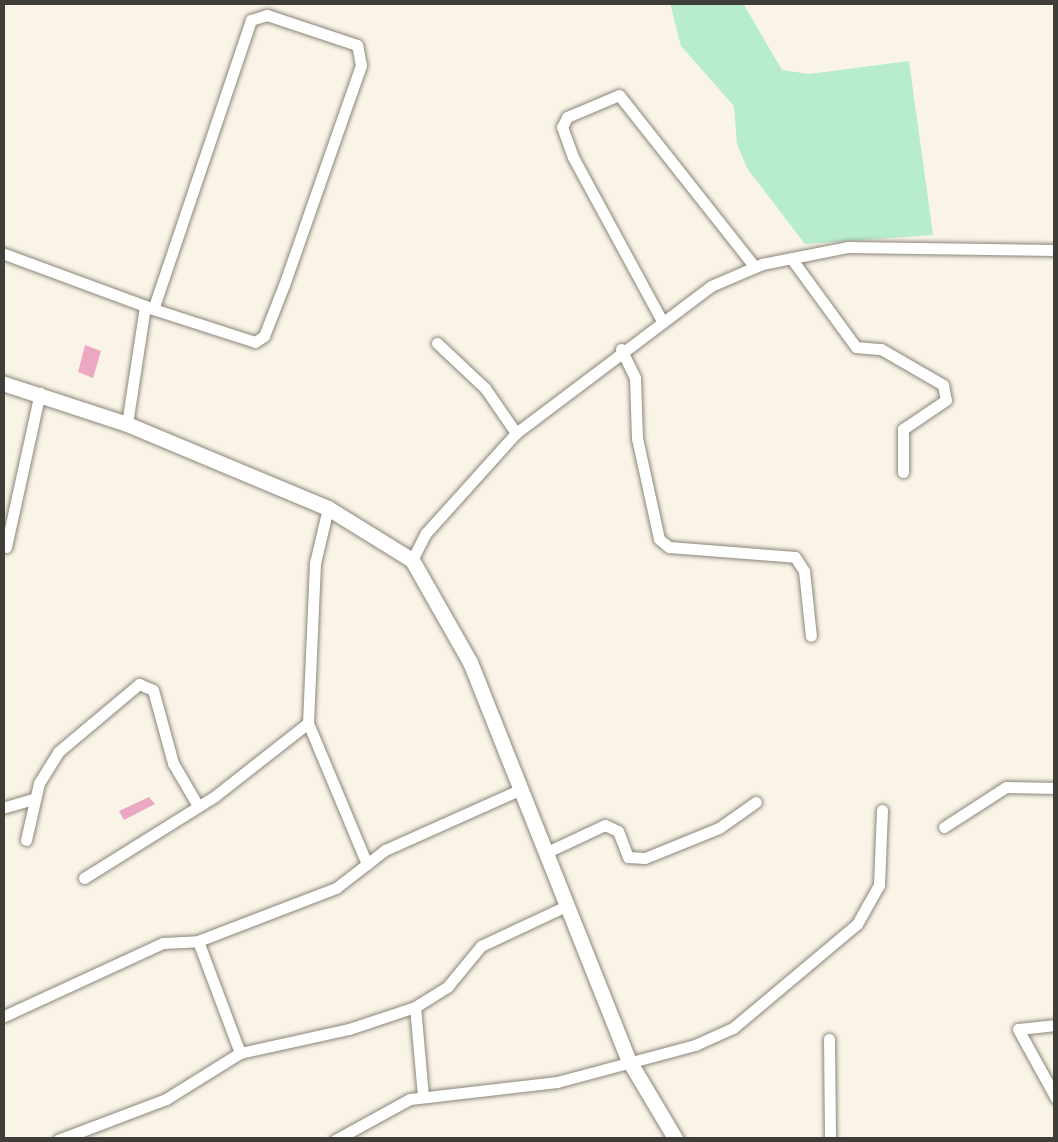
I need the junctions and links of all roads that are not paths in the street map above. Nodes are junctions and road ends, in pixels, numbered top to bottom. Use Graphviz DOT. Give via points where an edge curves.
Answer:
graph roads {
  1 [pos="1056,250"];
  2 [pos="2,253"];
  3 [pos="790,258"];
  4 [pos="756,266"];
  5 [pos="149,307"];
  6 [pos="662,321"];
  7 [pos="437,342"];
  8 [pos="622,349"];
  9 [pos="2,384"];
  10 [pos="40,393"];
  11 [pos="127,424"];
  12 [pos="516,433"];
  13 [pos="903,472"];
  14 [pos="328,508"];
  15 [pos="6,548"];
  16 [pos="412,560"];
  17 [pos="811,636"];
  18 [pos="308,723"];
  19 [pos="1056,788"];
  20 [pos="519,790"];
  21 [pos="34,799"];
  22 [pos="756,802"];
  23 [pos="198,806"];
  24 [pos="2,808"];
  25 [pos="882,810"];
  26 [pos="944,827"];
  27 [pos="26,840"];
  28 [pos="544,852"];
  29 [pos="366,864"];
  30 [pos="84,878"];
  31 [pos="566,906"];
  32 [pos="198,941"];
  33 [pos="415,1006"];
  34 [pos="2,1018"];
  35 [pos="1056,1024"];
  36 [pos="829,1039"];
  37 [pos="240,1053"];
  38 [pos="628,1059"];
  39 [pos="424,1096"];
  40 [pos="1056,1098"];
  41 [pos="58,1140"];
  42 [pos="335,1140"];
  43 [pos="676,1140"];
  44 [pos="830,1140"];
  1 -- 3 [label="street" via="848,247"];
  2 -- 5 [label="street"];
  3 -- 4 [label="street"];
  3 -- 13 [label="street" via="856,347 881,349 943,385 946,400 900,435"];
  4 -- 6 [label="street" via="711,286"];
  4 -- 6 [label="street" via="619,95 564,119 573,157"];
  5 -- 5 [label="street" via="250,20 267,14 356,44 361,65 264,336 246,342"];
  5 -- 11 [label="street"];
  6 -- 8 [label="street"];
  7 -- 12 [label="street" via="486,388"];
  8 -- 12 [label="street"];
  8 -- 17 [label="street" via="635,378 637,438 659,539 670,547 795,557 804,571"];
  9 -- 10 [label="main road"];
  10 -- 11 [label="main road"];
  10 -- 15 [label="street"];
  11 -- 14 [label="main road"];
  12 -- 16 [label="street" via="436,520"];
  14 -- 16 [label="main road"];
  14 -- 18 [label="street" via="315,563"];
  16 -- 20 [label="main road" via="470,662"];
  18 -- 23 [label="street"];
  18 -- 29 [label="street"];
  19 -- 26 [label="street" via="1006,787"];
  20 -- 28 [label="main road"];
  20 -- 29 [label="street"];
  21 -- 23 [label="street" via="58,752 140,684 152,690 173,763"];
  21 -- 24 [label="street"];
  21 -- 27 [label="street"];
  22 -- 28 [label="street" via="720,828 645,858 628,856 618,831 605,825"];
  23 -- 30 [label="street"];
  25 -- 38 [label="street" via="880,885 857,924 821,961 734,1028 695,1045"];
  28 -- 31 [label="main road"];
  29 -- 32 [label="street" via="336,888"];
  31 -- 33 [label="street" via="482,946 448,986"];
  31 -- 38 [label="main road"];
  32 -- 34 [label="street" via="163,943"];
  32 -- 37 [label="street"];
  33 -- 37 [label="street" via="349,1029"];
  33 -- 39 [label="street"];
  35 -- 40 [label="street" via="1018,1029"];
  36 -- 44 [label="street"];
  37 -- 41 [label="street" via="166,1099"];
  38 -- 39 [label="street" via="557,1082"];
  38 -- 43 [label="main road"];
  39 -- 42 [label="street"];
}
